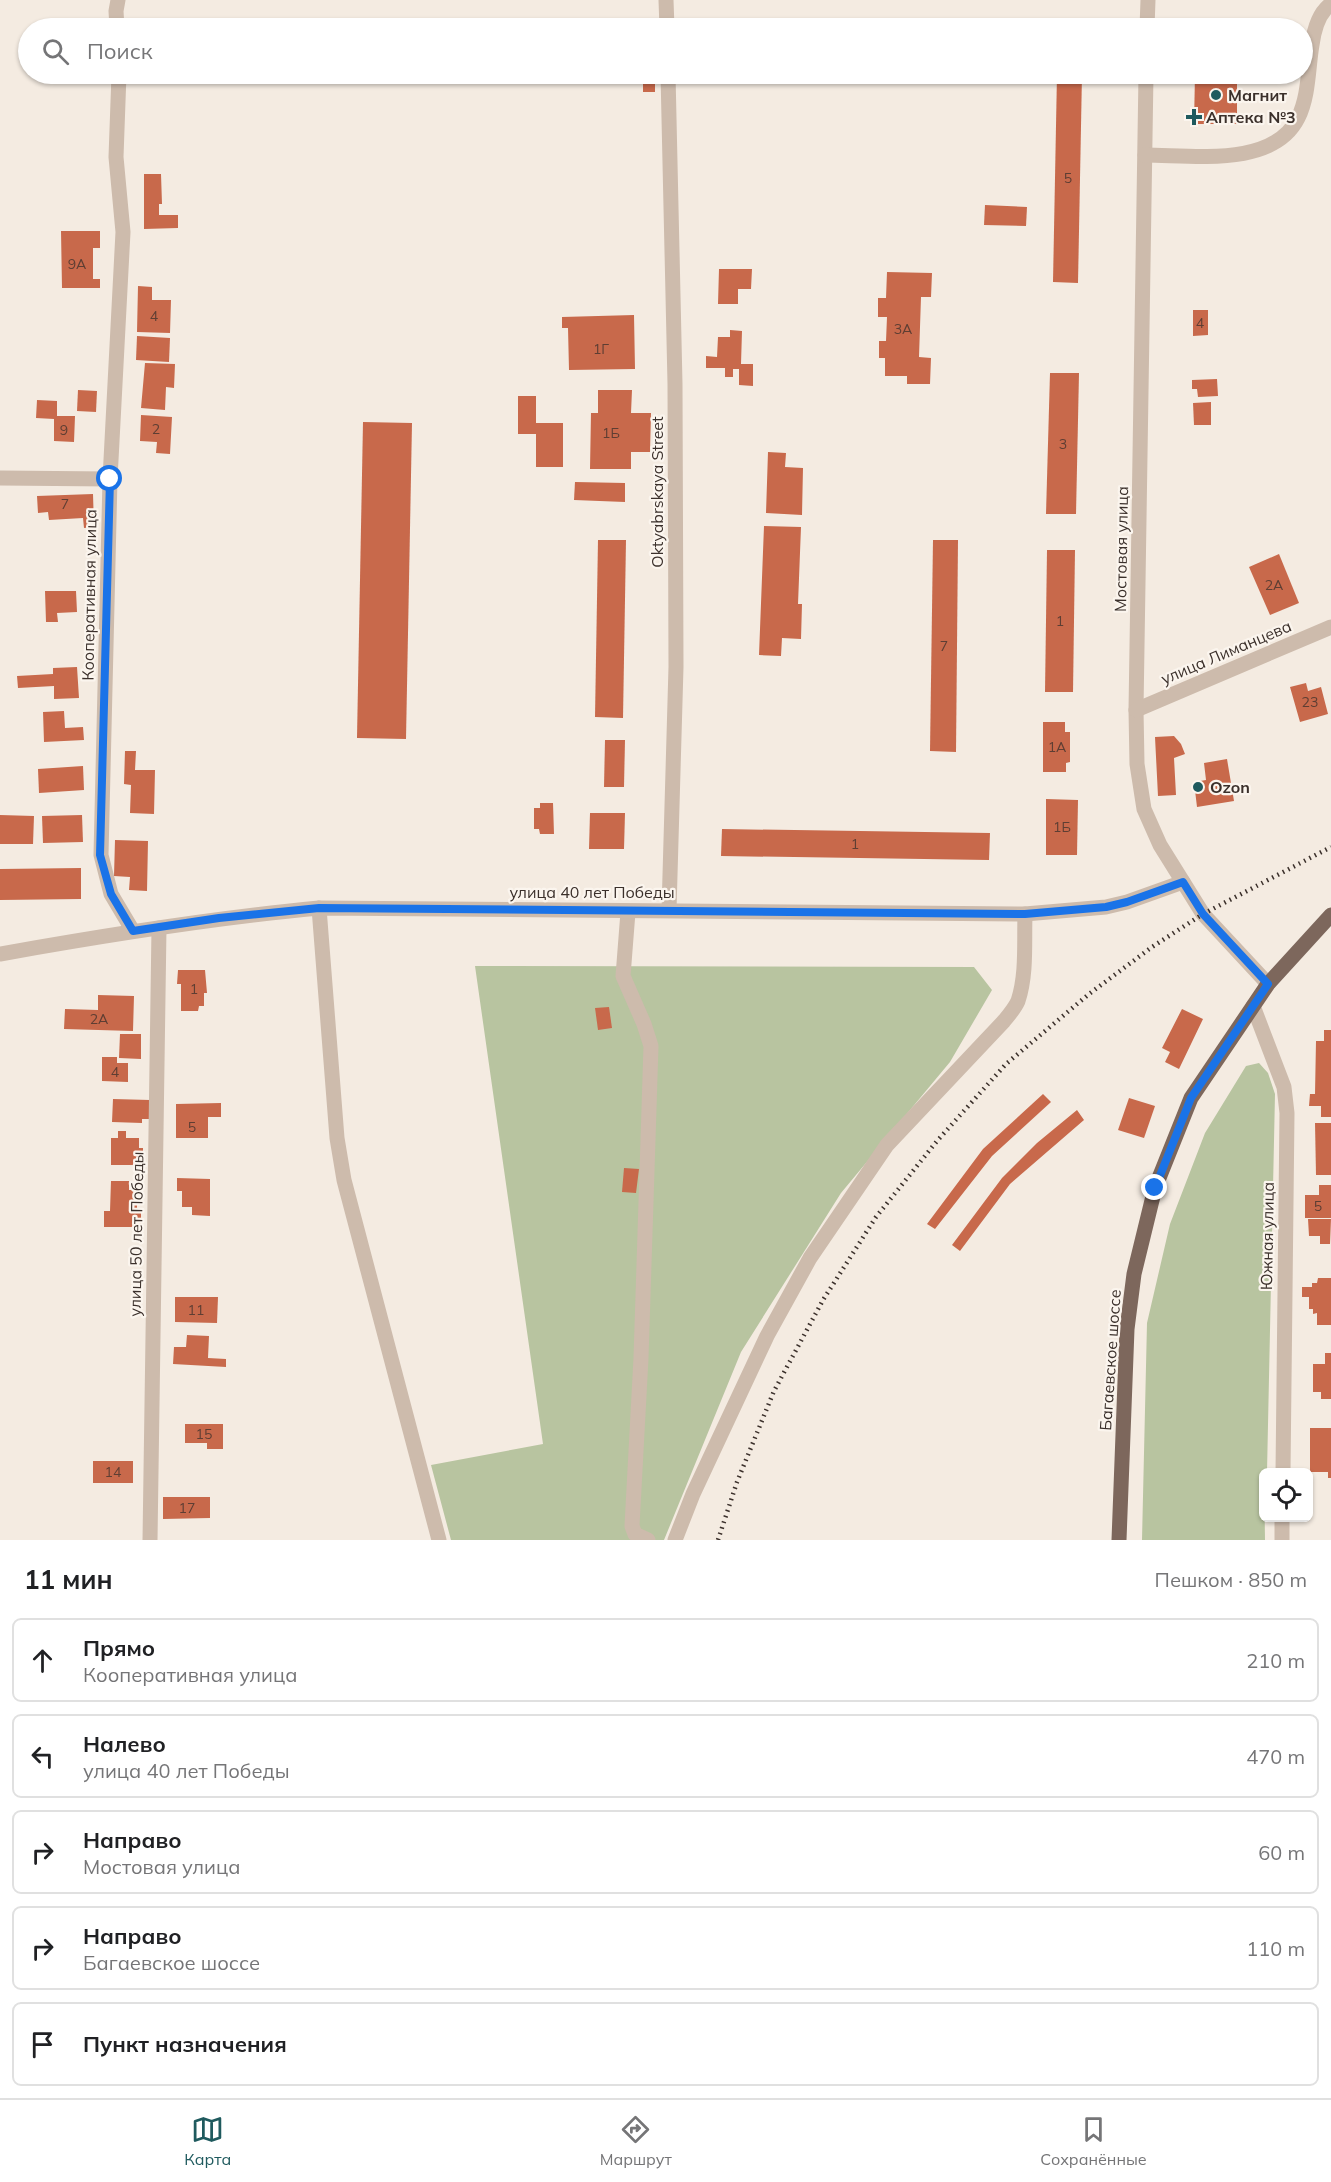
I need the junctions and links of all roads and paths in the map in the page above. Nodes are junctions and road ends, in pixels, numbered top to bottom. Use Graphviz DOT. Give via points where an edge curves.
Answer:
graph roads {
  1 [pos="118,0"];
  2 [pos="666,0"];
  3 [pos="1148,0"];
  4 [pos="1331,4"];
  5 [pos="116,18"];
  6 [pos="667,18"];
  7 [pos="1147,18"];
  8 [pos="1313,36"];
  9 [pos="119,84"];
  10 [pos="668,84"];
  11 [pos="1146,84"];
  12 [pos="1306,84"];
  13 [pos="1145,155"];
  14 [pos="0,478"];
  15 [pos="110,479"];
  16 [pos="1331,627"];
  17 [pos="1136,710"];
  18 [pos="1183,882"];
  19 [pos="319,908"];
  20 [pos="669,910"];
  21 [pos="628,912"];
  22 [pos="1025,914"];
  23 [pos="1331,915"];
  24 [pos="159,928"];
  25 [pos="133,931"];
  26 [pos="0,954"];
  27 [pos="1268,984"];
  28 [pos="1253,1006"];
  29 [pos="1282,1468"];
  30 [pos="1282,1522"];
  31 [pos="150,1540"];
  32 [pos="439,1540"];
  33 [pos="648,1540"];
  34 [pos="675,1540"];
  35 [pos="1119,1540"];
  36 [pos="1282,1540"];
  1 -- 5 [label="street"];
  2 -- 6 [label="street"];
  3 -- 7 [label="street"];
  4 -- 8 [label="street"];
  9 -- 15 [label="street, Кооперативная улица" via="116,157 123,232"];
  10 -- 20 [label="street, Oktyabrskaya Street" via="676,668"];
  11 -- 13 [label="street, Мостовая улица"];
  12 -- 13 [label="street" via="1298,118 1282,138 1265,148 1241,155"];
  13 -- 17 [label="street, Мостовая улица"];
  14 -- 15 [label="street"];
  15 -- 25 [label="street, Кооперативная улица" via="100,855 111,894"];
  16 -- 17 [label="street, улица Лиманцева"];
  17 -- 18 [label="street, Мостовая улица" via="1137,764 1144,808 1160,845"];
  18 -- 22 [label="street, улица 40 лет Победы" via="1106,907"];
  18 -- 27 [label="street, Мостовая улица" via="1203,914"];
  19 -- 21 [label="street, улица 40 лет Победы"];
  19 -- 24 [label="street, улица 40 лет Победы"];
  19 -- 32 [label="street" via="337,1138 344,1180"];
  20 -- 21 [label="street, улица 40 лет Победы"];
  20 -- 22 [label="street, улица 40 лет Победы"];
  21 -- 33 [label="street" via="623,976 651,1046 632,1526 635,1534"];
  22 -- 34 [label="street" via="1023,976 1017,1004 887,1145 810,1258 767,1336"];
  23 -- 27 [label="main road, Багаевское шоссе"];
  24 -- 25 [label="street, улица 40 лет Победы"];
  24 -- 31 [label="street, улица 50 лет Победы"];
  25 -- 26 [label="street, улица 40 лет Победы"];
  27 -- 28 [label="main road, Багаевское шоссе"];
  28 -- 29 [label="street, Южная улица" via="1284,1087 1287,1113"];
  28 -- 35 [label="main road, Багаевское шоссе" via="1191,1098 1153,1199 1134,1274 1127,1329"];
  30 -- 36 [label="street"];
}
